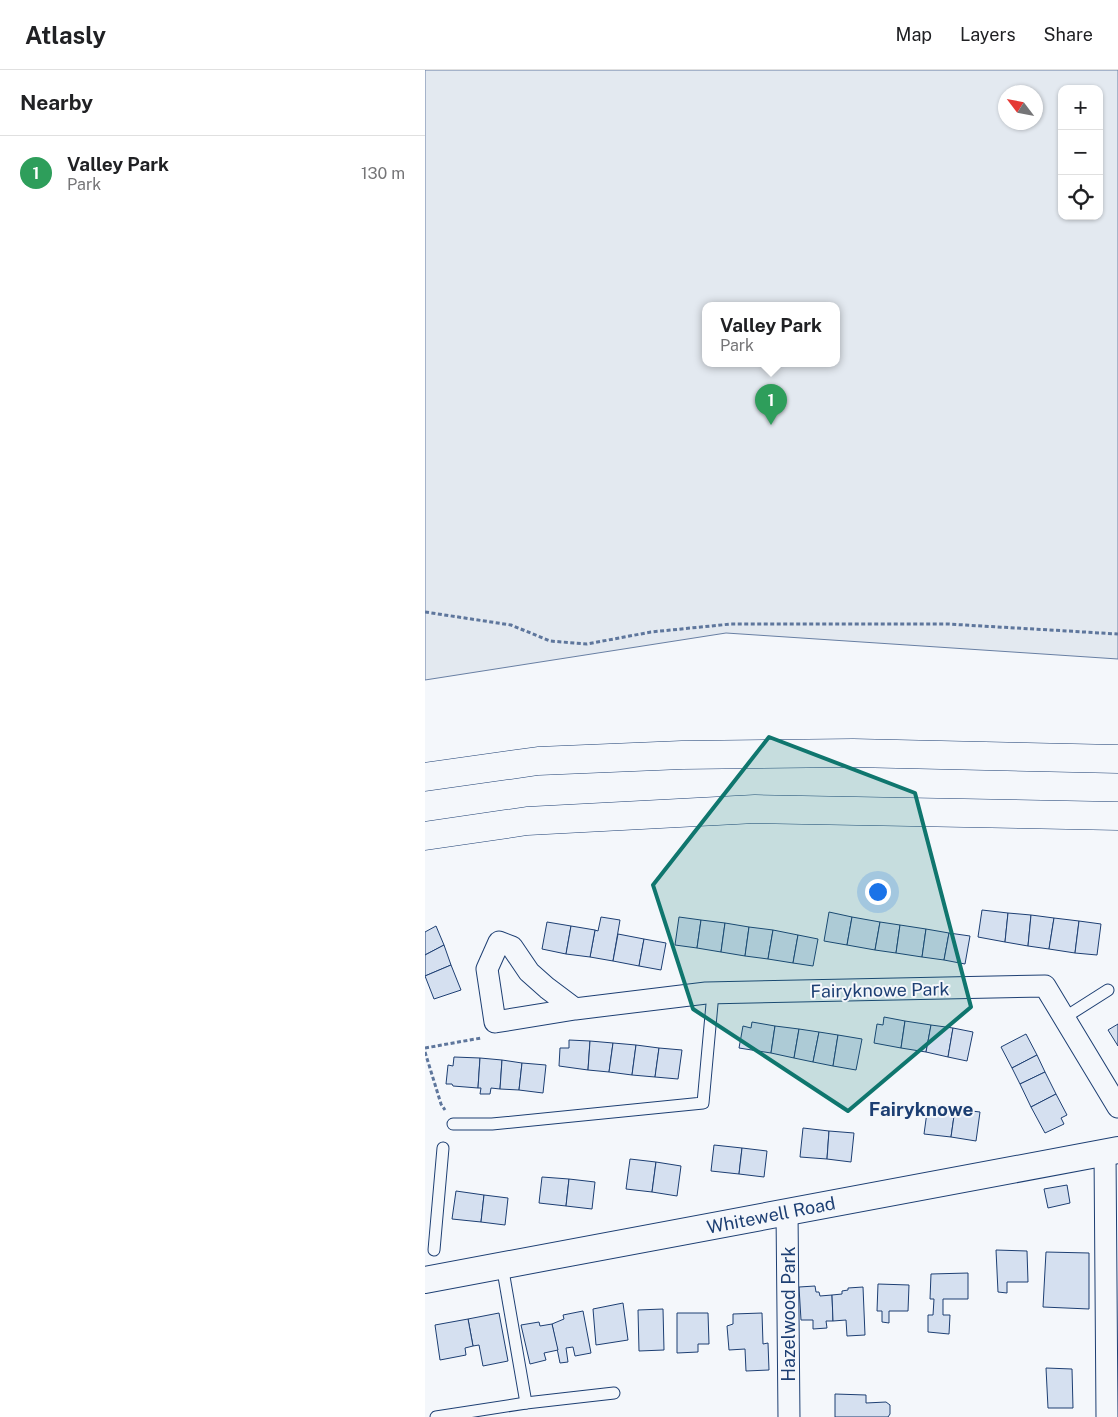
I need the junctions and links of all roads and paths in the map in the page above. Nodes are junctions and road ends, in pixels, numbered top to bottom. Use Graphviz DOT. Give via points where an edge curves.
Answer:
graph roads {
  1 [pos="425,612"];
  2 [pos="1118,634"];
  3 [pos="1118,759"];
  4 [pos="425,777"];
  5 [pos="1118,816"];
  6 [pos="425,836"];
  7 [pos="1107,990"];
  8 [pos="713,993"];
  9 [pos="575,1009"];
  10 [pos="1064,1018"];
  11 [pos="495,1022"];
  12 [pos="425,1050"];
  13 [pos="1118,1107"];
  14 [pos="453,1124"];
  15 [pos="443,1148"];
  16 [pos="1111,1151"];
  17 [pos="787,1212"];
  18 [pos="434,1250"];
  19 [pos="502,1266"];
  20 [pos="425,1280"];
  21 [pos="614,1393"];
  22 [pos="525,1403"];
  23 [pos="436,1417"];
  24 [pos="789,1417"];
  25 [pos="1107,1417"];
  1 -- 2 [label="path" via="511,625 550,641 587,644 651,632 731,624 948,624"];
  3 -- 4 [label="highway" via="853,753 682,755 538,761"];
  5 -- 6 [label="highway" via="755,809 527,821"];
  7 -- 10 [label="lane"];
  8 -- 9 [label="street, Fairyknowe Park"];
  8 -- 10 [label="street, Fairyknowe Park" via="1045,986"];
  8 -- 14 [label="lane" via="703,1103 492,1124"];
  9 -- 11 [label="street, Fairyknowe Park"];
  9 -- 11 [label="street" via="529,972 512,946 499,942 487,969"];
  10 -- 13 [label="street, Fairyknowe Park"];
  11 -- 12 [label="path" via="480,1038"];
  12 -- 14 [label="path" via="441,1104"];
  15 -- 18 [label="lane"];
  16 -- 17 [label="street, Whitewell Road"];
  16 -- 25 [label="street"];
  17 -- 19 [label="street, Whitewell Road"];
  17 -- 24 [label="street, Hazelwood Park"];
  19 -- 20 [label="street, Whitewell Road"];
  19 -- 22 [label="lane"];
  21 -- 22 [label="lane"];
  22 -- 23 [label="lane"];
}
